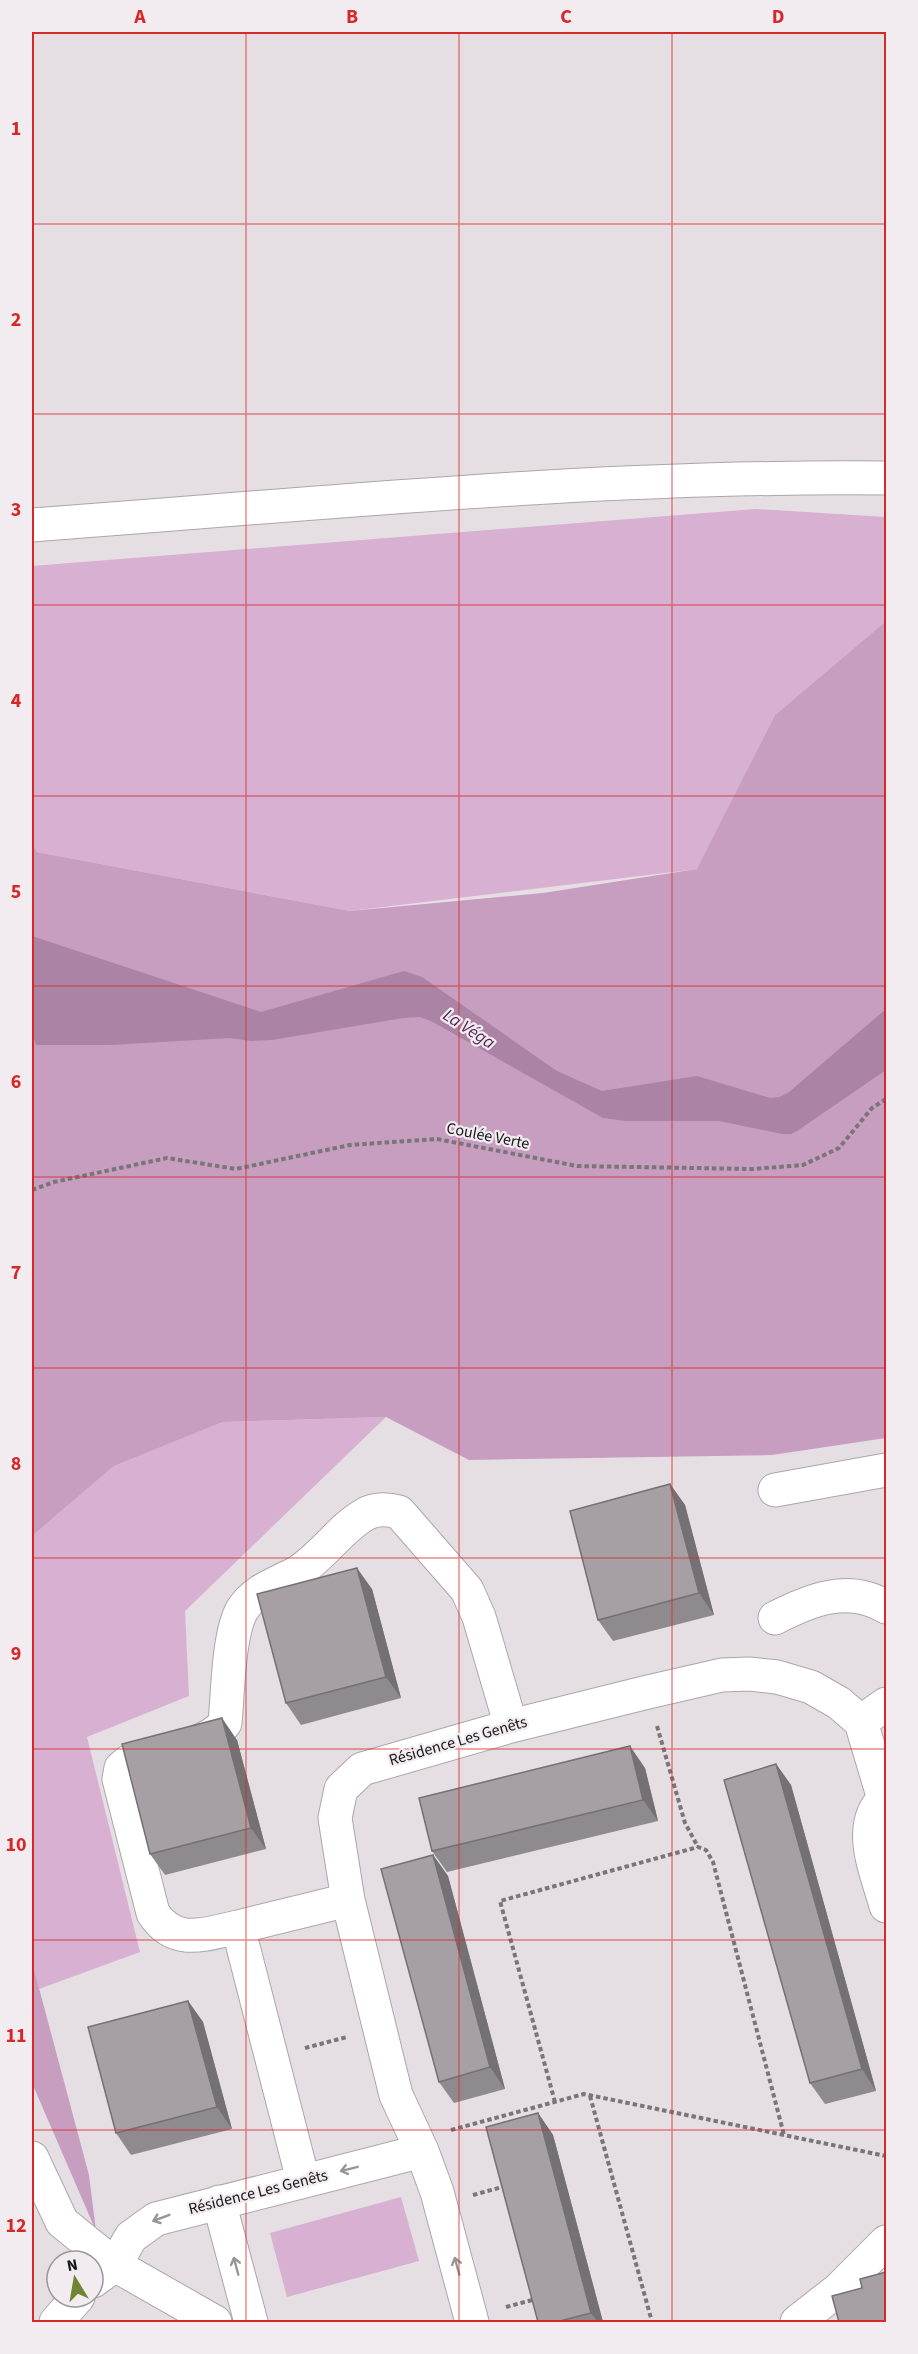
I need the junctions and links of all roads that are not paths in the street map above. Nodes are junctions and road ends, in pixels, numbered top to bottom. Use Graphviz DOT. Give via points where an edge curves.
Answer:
graph roads {
  1 [pos="886,478"];
  2 [pos="32,525"];
  3 [pos="886,1470"];
  4 [pos="775,1490"];
  5 [pos="886,1607"];
  6 [pos="775,1618"];
  7 [pos="874,1713"];
  8 [pos="511,1726"];
  9 [pos="885,1798"];
  10 [pos="348,1900"];
  11 [pos="886,1906"];
  12 [pos="238,1927"];
  13 [pos="419,2145"];
  14 [pos="32,2158"];
  15 [pos="303,2181"];
  16 [pos="219,2202"];
  17 [pos="886,2242"];
  18 [pos="84,2249"];
  19 [pos="105,2272"];
  20 [pos="105,2273"];
  21 [pos="67,2309"];
  22 [pos="56,2322"];
  23 [pos="215,2322"];
  24 [pos="251,2322"];
  25 [pos="472,2322"];
  26 [pos="797,2322"];
  1 -- 2 [label="street" via="574,485"];
  3 -- 4 [label="street"];
  5 -- 6 [label="street" via="854,1596 830,1595"];
  7 -- 8 [label="street, Résidence Les Genêts" via="777,1677 749,1674 722,1675"];
  7 -- 9 [label="street, Résidence Les Genêts"];
  8 -- 10 [label="street, Résidence Les Genêts" via="362,1768 341,1789 335,1818"];
  8 -- 12 [label="street" via="479,1617 467,1590 399,1512 385,1508 365,1514 300,1571 267,1587 242,1610 234,1633 225,1723 218,1732 128,1762 121,1768 119,1779 153,1913 161,1924 187,1936"];
  9 -- 11 [label="street, Résidence Les Genêts" via="874,1811 869,1826"];
  10 -- 12 [label="street"];
  10 -- 13 [label="street, Résidence Les Genêts" via="396,2095"];
  12 -- 15 [label="street"];
  13 -- 15 [label="street, Résidence Les Genêts, one-way"];
  25 -- 13 [label="street, Résidence Les Genêts, one-way" via="437,2192"];
  14 -- 18 [label="street" via="62,2222"];
  15 -- 16 [label="street, Résidence Les Genêts"];
  16 -- 19 [label="street, Résidence Les Genêts, one-way" via="156,2219 131,2237"];
  24 -- 16 [label="street, one-way"];
  17 -- 26 [label="street" via="840,2289"];
  20 -- 23 [label="street"];
  21 -- 22 [label="street"];
}
